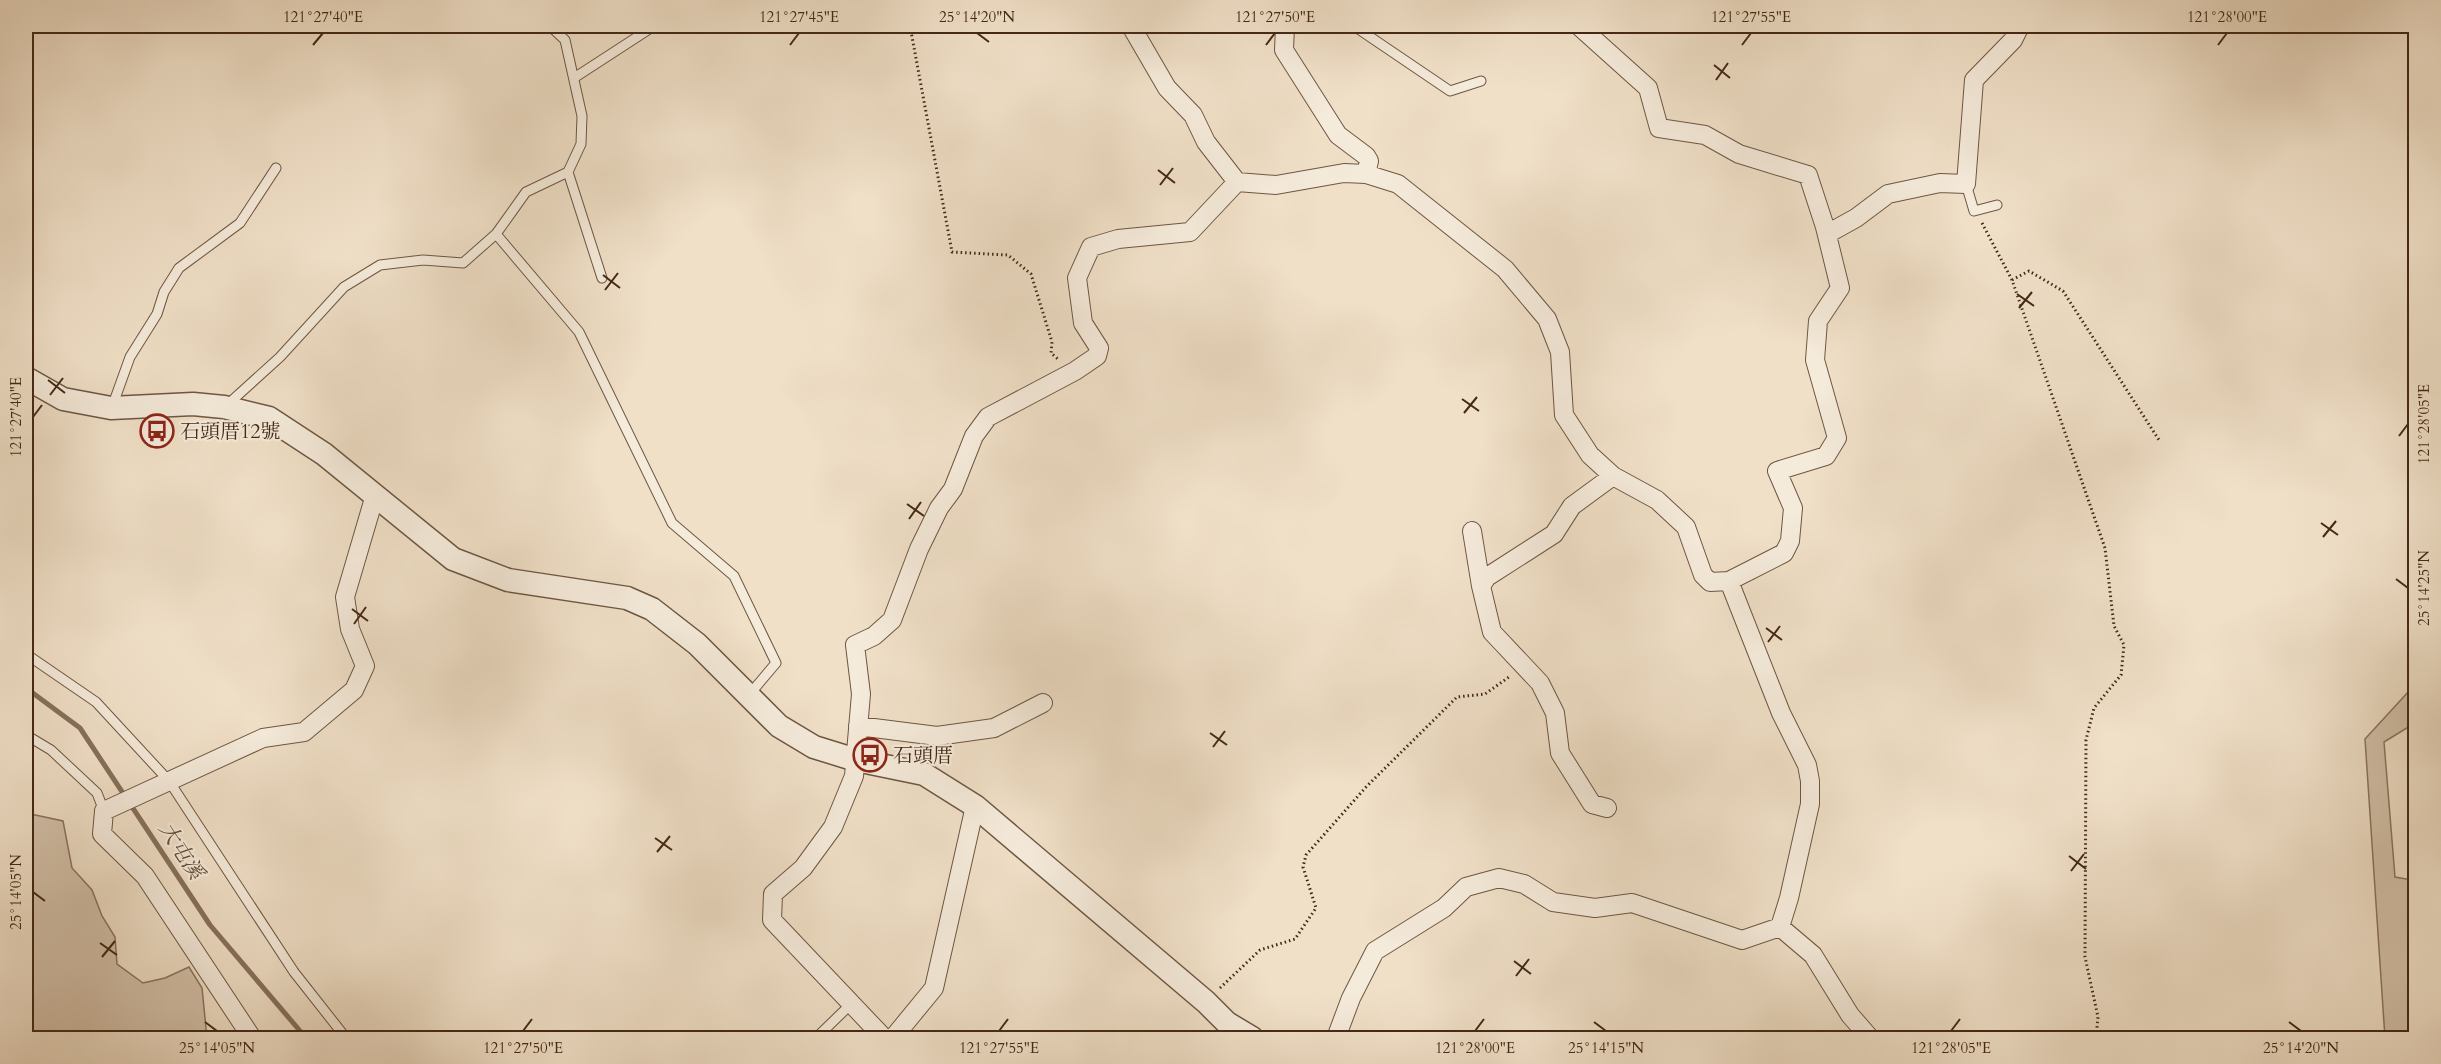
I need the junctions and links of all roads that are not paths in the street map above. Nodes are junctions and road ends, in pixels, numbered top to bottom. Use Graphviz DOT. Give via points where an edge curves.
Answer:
graph roads {
  1 [pos="550,26"];
  2 [pos="654,26"];
  3 [pos="1131,26"];
  4 [pos="1285,26"];
  5 [pos="1354,26"];
  6 [pos="1579,26"];
  7 [pos="2020,26"];
  8 [pos="574,78"];
  9 [pos="1481,81"];
  10 [pos="276,168"];
  11 [pos="568,172"];
  12 [pos="1366,174"];
  13 [pos="1237,182"];
  14 [pos="1966,184"];
  15 [pos="1997,205"];
  16 [pos="496,234"];
  17 [pos="1827,234"];
  18 [pos="602,278"];
  19 [pos="26,378"];
  20 [pos="224,407"];
  21 [pos="111,408"];
  22 [pos="1612,476"];
  23 [pos="375,495"];
  24 [pos="1472,531"];
  25 [pos="1729,581"];
  26 [pos="1480,586"];
  27 [pos="26,654"];
  28 [pos="748,697"];
  29 [pos="1043,703"];
  30 [pos="858,726"];
  31 [pos="26,735"];
  32 [pos="856,760"];
  33 [pos="169,781"];
  34 [pos="975,806"];
  35 [pos="111,808"];
  36 [pos="1607,808"];
  37 [pos="1780,927"];
  38 [pos="851,1004"];
  39 [pos="252,1038"];
  40 [pos="346,1038"];
  41 [pos="816,1038"];
  42 [pos="884,1038"];
  43 [pos="893,1038"];
  44 [pos="1252,1038"];
  45 [pos="1336,1038"];
  46 [pos="1870,1038"];
  1 -- 8 [label="lane" via="565,40"];
  2 -- 8 [label="lane"];
  3 -- 13 [label="street" via="1167,88 1193,115 1206,142"];
  4 -- 12 [label="street" via="1284,50 1338,135 1366,156"];
  5 -- 9 [label="lane" via="1450,91"];
  6 -- 17 [label="street" via="1648,88 1659,128 1705,135 1739,154 1808,175"];
  7 -- 14 [label="street" via="2013,40 1974,80"];
  8 -- 11 [label="lane" via="582,116 581,144"];
  10 -- 21 [label="lane" via="240,223 179,268 130,357"];
  11 -- 16 [label="lane" via="526,192"];
  11 -- 18 [label="lane"];
  12 -- 13 [label="street" via="1344,173 1276,185"];
  12 -- 22 [label="street" via="1398,184 1506,269 1547,319 1560,352 1564,415 1590,456"];
  13 -- 30 [label="street" via="1190,232 1118,239 1090,247 1077,278 1083,323 1098,348 1097,356 988,417 974,436 952,489 919,549 892,620 874,636 855,645 861,694"];
  14 -- 15 [label="lane" via="1974,211"];
  14 -- 17 [label="street" via="1940,183 1888,194 1856,219"];
  16 -- 20 [label="lane" via="463,263 423,260 380,265 344,287 280,357"];
  16 -- 28 [label="lane" via="579,332 672,523 734,576 776,663"];
  17 -- 25 [label="street" via="1840,288 1818,321 1815,360 1837,438 1826,456 1777,471 1793,508 1790,541 1784,553"];
  19 -- 21 [label="street" via="63,399"];
  20 -- 21 [label="street" via="193,404"];
  20 -- 23 [label="street" via="269,418 324,454"];
  22 -- 25 [label="street" via="1657,501 1686,527 1703,575 1710,582"];
  22 -- 26 [label="street" via="1572,506 1554,534 1487,577"];
  23 -- 28 [label="street" via="453,559 508,580 627,598 652,609 697,644"];
  23 -- 33 [label="street" via="345,597 350,629 365,666 354,690 304,732 263,738"];
  24 -- 26 [label="street"];
  25 -- 37 [label="street" via="1781,713 1807,765 1810,782 1810,804"];
  26 -- 36 [label="street" via="1492,632 1540,683 1555,713 1560,753 1592,804"];
  27 -- 33 [label="lane" via="96,702"];
  28 -- 32 [label="street" via="779,726 814,747"];
  29 -- 30 [label="street" via="994,728 937,736"];
  30 -- 32 [label="street"];
  31 -- 35 [label="lane" via="51,750"];
  32 -- 34 [label="street" via="924,774"];
  32 -- 38 [label="street" via="854,776 833,827 803,868 773,894 772,920"];
  33 -- 35 [label="street"];
  33 -- 40 [label="lane" via="294,972"];
  34 -- 43 [label="street" via="934,988"];
  34 -- 44 [label="street" via="1227,1023"];
  35 -- 39 [label="street" via="102,834 145,876"];
  37 -- 45 [label="street" via="1743,940 1632,903 1595,908 1553,902 1524,884 1499,878 1466,887 1444,908 1375,951"];
  37 -- 46 [label="street" via="1814,955 1850,1015"];
  38 -- 41 [label="lane"];
  38 -- 42 [label="street"];
}
